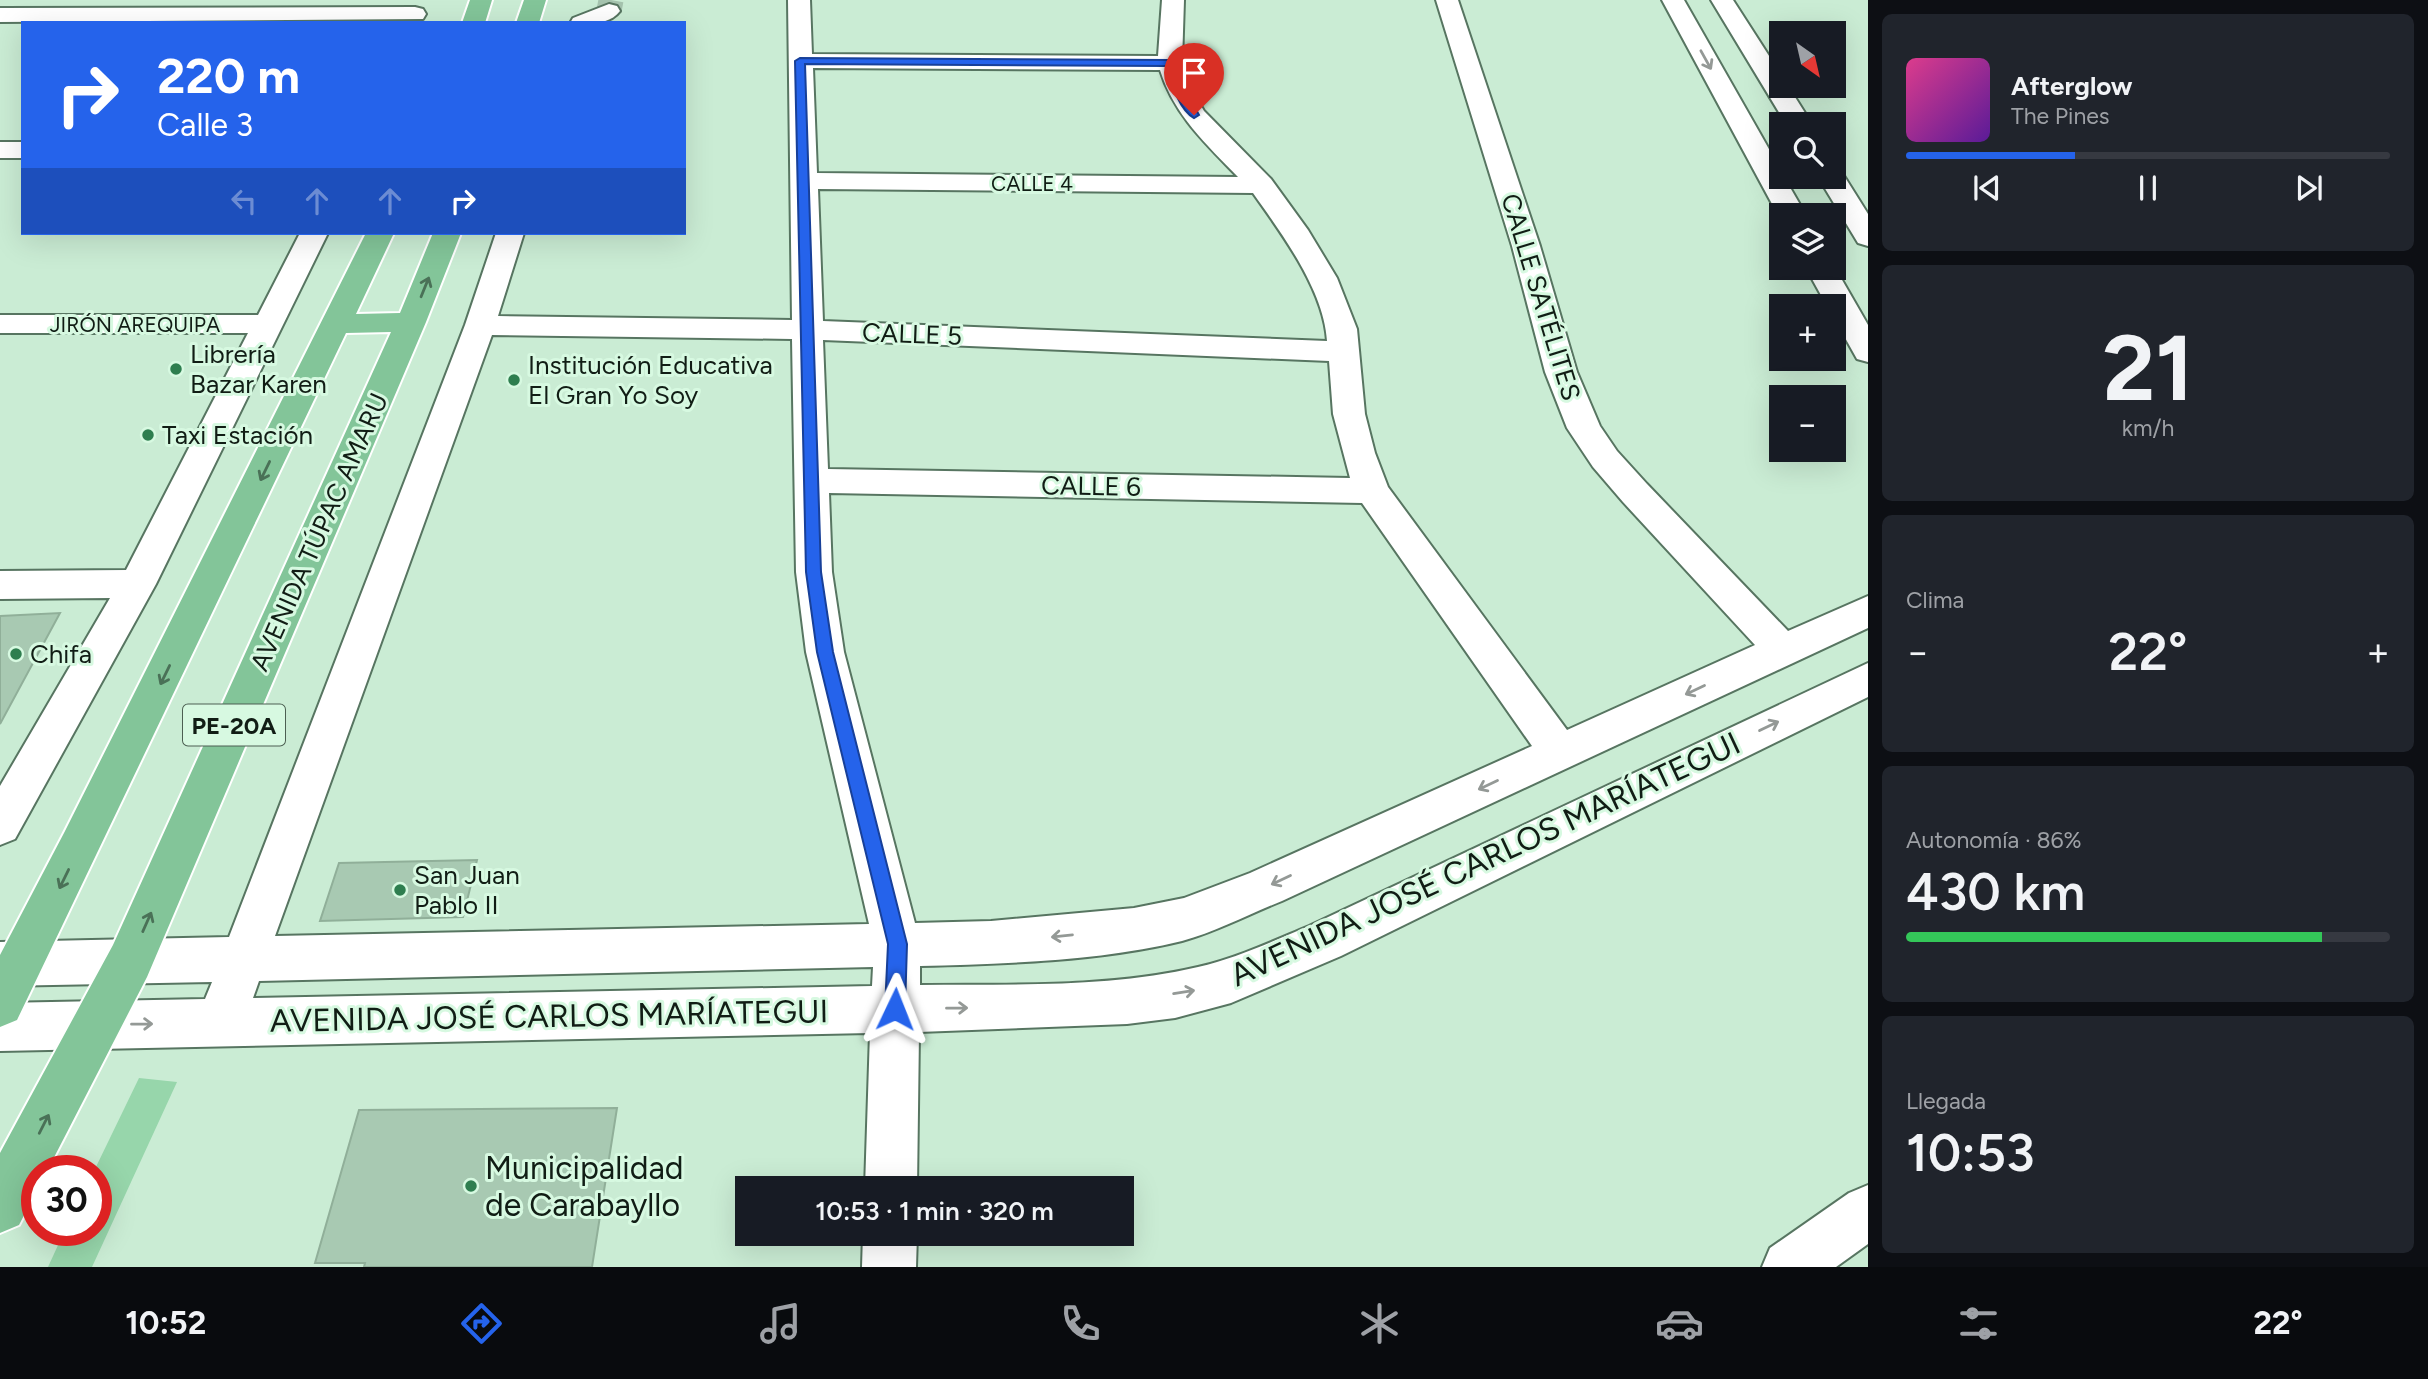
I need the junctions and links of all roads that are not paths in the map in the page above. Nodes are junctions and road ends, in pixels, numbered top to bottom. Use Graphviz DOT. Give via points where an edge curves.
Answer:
graph roads {
  1 [pos="481,0"];
  2 [pos="535,0"];
  3 [pos="578,0"];
  4 [pos="799,0"];
  5 [pos="1173,0"];
  6 [pos="1447,0"];
  7 [pos="1673,0"];
  8 [pos="1722,0"];
  9 [pos="609,11"];
  10 [pos="415,12"];
  11 [pos="0,15"];
  12 [pos="474,21"];
  13 [pos="528,21"];
  14 [pos="573,21"];
  15 [pos="586,21"];
  16 [pos="800,61"];
  17 [pos="1170,63"];
  18 [pos="1792,112"];
  19 [pos="21,149"];
  20 [pos="0,150"];
  21 [pos="803,181"];
  22 [pos="1261,185"];
  23 [pos="1840,189"];
  24 [pos="1785,203"];
  25 [pos="1864,223"];
  26 [pos="313,235"];
  27 [pos="379,235"];
  28 [pos="446,235"];
  29 [pos="509,235"];
  30 [pos="1828,280"];
  31 [pos="411,322"];
  32 [pos="0,324"];
  33 [pos="270,324"];
  34 [pos="337,324"];
  35 [pos="480,325"];
  36 [pos="807,330"];
  37 [pos="1344,352"];
  38 [pos="1868,352"];
  39 [pos="811,481"];
  40 [pos="1372,491"];
  41 [pos="137,584"];
  42 [pos="0,585"];
  43 [pos="1868,611"];
  44 [pos="1783,650"];
  45 [pos="1868,679"];
  46 [pos="1559,752"];
  47 [pos="0,827"];
  48 [pos="897,944"];
  49 [pos="246,959"];
  50 [pos="130,961"];
  51 [pos="11,964"];
  52 [pos="0,1004"];
  53 [pos="895,1009"];
  54 [pos="220,1023"];
  55 [pos="95,1025"];
  56 [pos="0,1027"];
  57 [pos="891,1176"];
  58 [pos="0,1206"];
  59 [pos="1868,1212"];
  60 [pos="890,1246"];
  61 [pos="889,1267"];
  62 [pos="1789,1267"];
  1 -- 12 [label="highway"];
  2 -- 13 [label="highway"];
  3 -- 14 [label="street"];
  4 -- 16 [label="street"];
  5 -- 17 [label="street"];
  6 -- 44 [label="street, CALLE SATÉLITES" via="1561,372 1584,428 1635,493"];
  7 -- 24 [label="street, one-way"];
  8 -- 18 [label="street"];
  9 -- 15 [label="street"];
  10 -- 11 [label="street"];
  16 -- 17 [label="street"];
  16 -- 21 [label="street"];
  17 -- 22 [label="street" via="1194,115"];
  19 -- 20 [label="street"];
  21 -- 22 [label="street, CALLE 4"];
  21 -- 36 [label="street"];
  22 -- 37 [label="street" via="1322,278 1342,329"];
  23 -- 25 [label="street"];
  26 -- 33 [label="street"];
  27 -- 34 [label="highway, PE-20A"];
  31 -- 28 [label="highway, AVENIDA TÚPAC AMARU / PE-20A, one-way"];
  29 -- 35 [label="street"];
  30 -- 38 [label="street"];
  31 -- 34 [label="highway"];
  50 -- 31 [label="highway, AVENIDA TÚPAC AMARU / PE-20A, one-way"];
  32 -- 33 [label="street, JIRÓN AREQUIPA"];
  33 -- 41 [label="street"];
  34 -- 51 [label="highway, PE-20A, one-way"];
  35 -- 36 [label="street, CALLE 5"];
  35 -- 49 [label="street"];
  36 -- 37 [label="street, CALLE 5"];
  36 -- 39 [label="street"];
  37 -- 40 [label="street" via="1349,414"];
  39 -- 40 [label="street, CALLE 6"];
  39 -- 48 [label="street" via="814,572 825,652"];
  40 -- 46 [label="street"];
  41 -- 42 [label="street"];
  41 -- 47 [label="street"];
  43 -- 44 [label="street"];
  44 -- 46 [label="street, one-way"];
  53 -- 45 [label="street, AVENIDA JOSÉ CARLOS MARÍATEGUI, one-way" via="1124,1001 1199,990 1260,970"];
  46 -- 48 [label="street, one-way" via="1266,887 1184,919 1134,929 991,943"];
  48 -- 49 [label="street"];
  48 -- 53 [label="street"];
  49 -- 50 [label="street"];
  49 -- 54 [label="street"];
  50 -- 51 [label="street"];
  50 -- 55 [label="highway, AVENIDA TÚPAC AMARU / PE-20A"];
  51 -- 52 [label="highway, PE-20A"];
  53 -- 54 [label="street, AVENIDA JOSÉ CARLOS MARÍATEGUI"];
  53 -- 57 [label="street"];
  55 -- 54 [label="street, AVENIDA JOSÉ CARLOS MARÍATEGUI, one-way"];
  55 -- 56 [label="street, AVENIDA JOSÉ CARLOS MARÍATEGUI"];
  58 -- 55 [label="highway, AVENIDA TÚPAC AMARU / PE-20A, one-way"];
  59 -- 62 [label="street"];
  60 -- 61 [label="street"];
}
